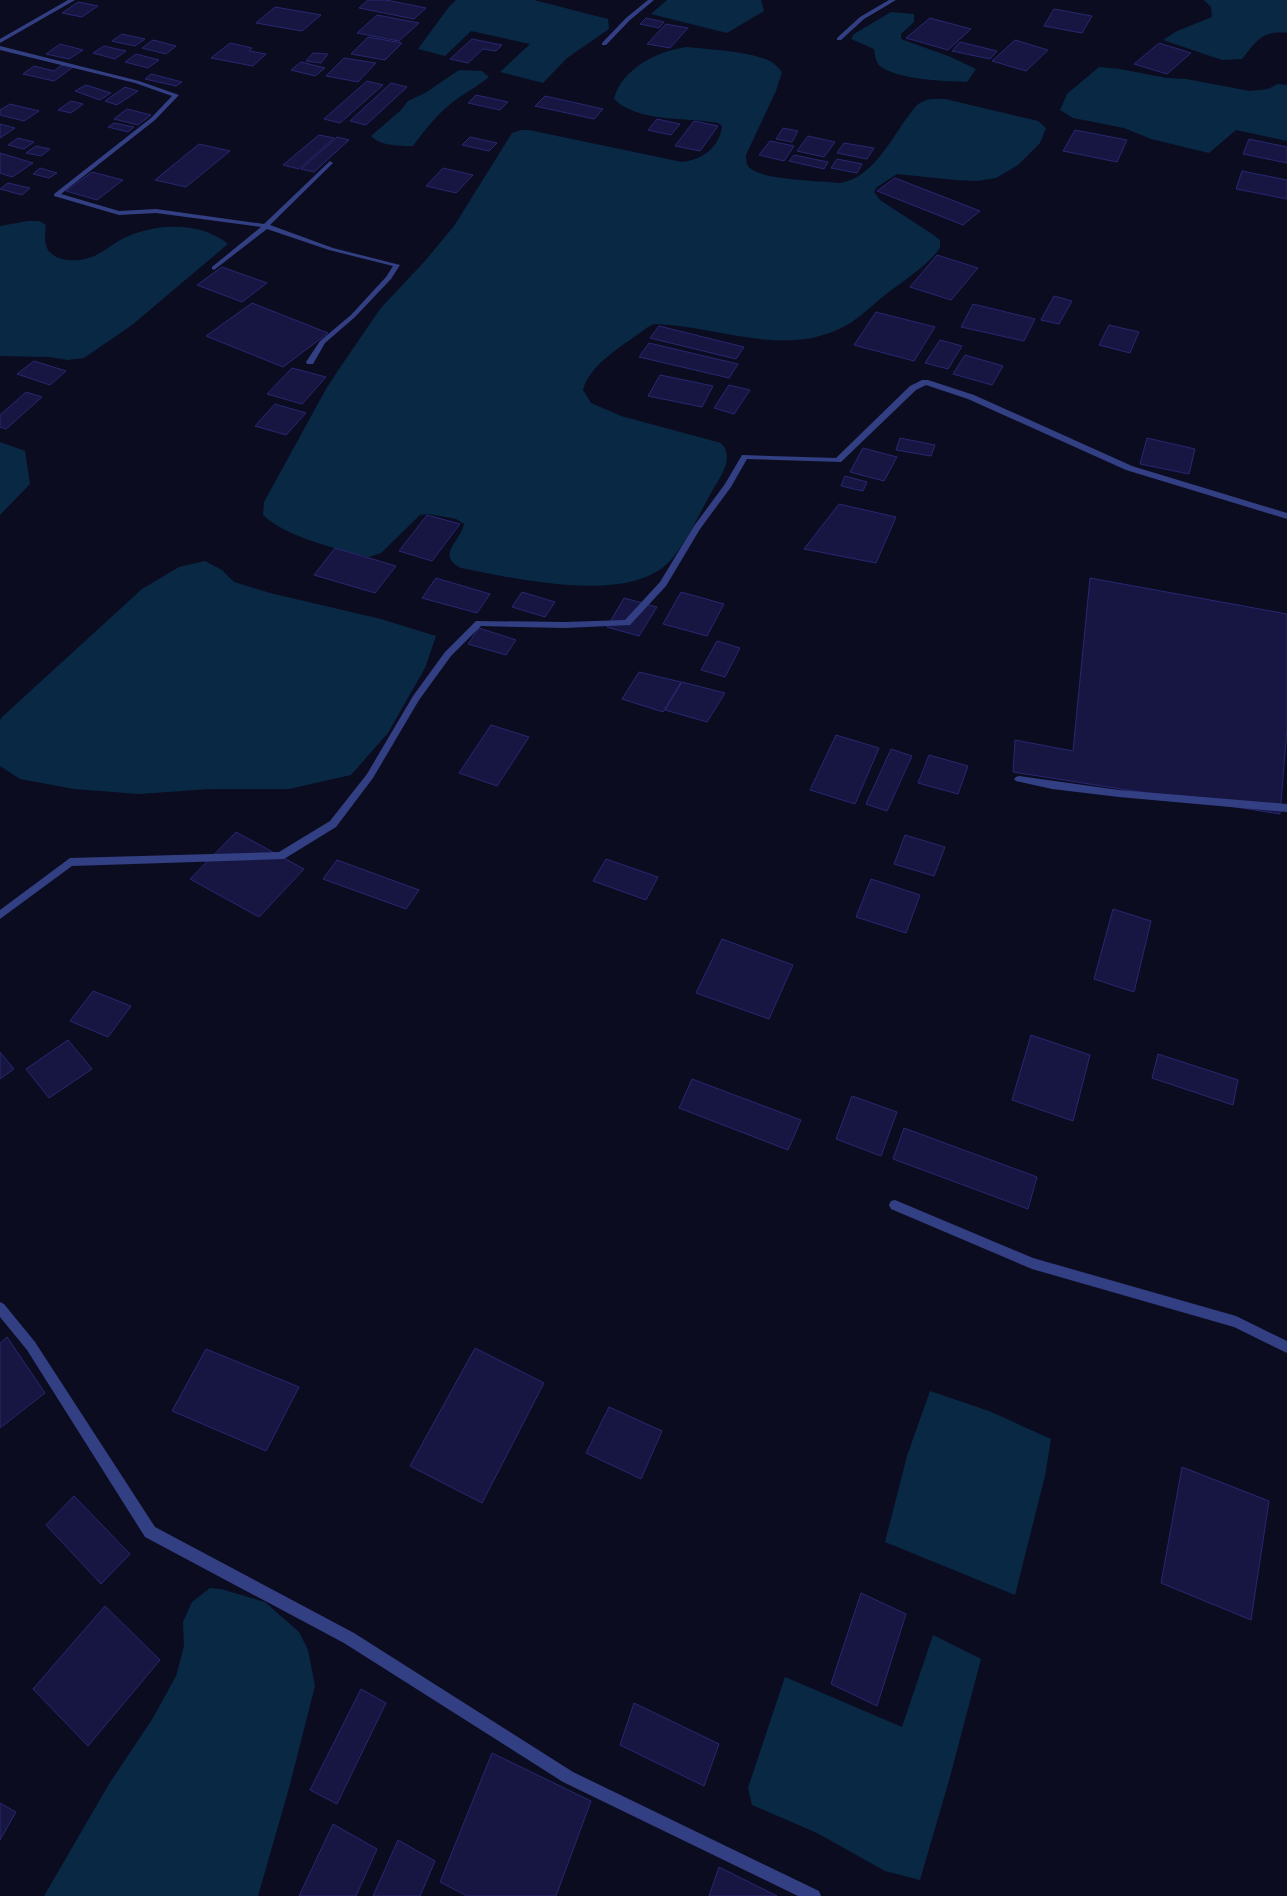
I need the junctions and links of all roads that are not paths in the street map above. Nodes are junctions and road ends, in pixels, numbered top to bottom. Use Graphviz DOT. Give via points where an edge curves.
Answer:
graph roads {
  1 [pos="72,0"];
  2 [pos="651,0"];
  3 [pos="893,0"];
  4 [pos="840,39"];
  5 [pos="0,42"];
  6 [pos="604,44"];
  7 [pos="0,48"];
  8 [pos="330,163"];
  9 [pos="266,226"];
  10 [pos="214,268"];
  11 [pos="310,362"];
  12 [pos="1287,516"];
  13 [pos="1018,779"];
  14 [pos="1287,808"];
  15 [pos="0,914"];
  16 [pos="895,1205"];
  17 [pos="0,1308"];
  18 [pos="1287,1347"];
  19 [pos="814,1896"];
  1 -- 5 [label="street"];
  2 -- 6 [label="street"];
  3 -- 4 [label="street" via="862,18"];
  7 -- 9 [label="street" via="176,95 153,119 56,195 119,213 156,211"];
  8 -- 9 [label="street"];
  9 -- 10 [label="street"];
  9 -- 11 [label="street" via="331,249 397,265 353,316 322,342"];
  12 -- 15 [label="street" via="1129,468 971,397 925,382 913,388 838,460 744,457 662,584 627,623 479,623 437,669 370,776 333,824 281,856 70,862"];
  13 -- 14 [label="street" via="1145,797"];
  16 -- 18 [label="street" via="1032,1263 1236,1322"];
  17 -- 19 [label="street" via="31,1346 150,1532 349,1638 568,1777"];
}
